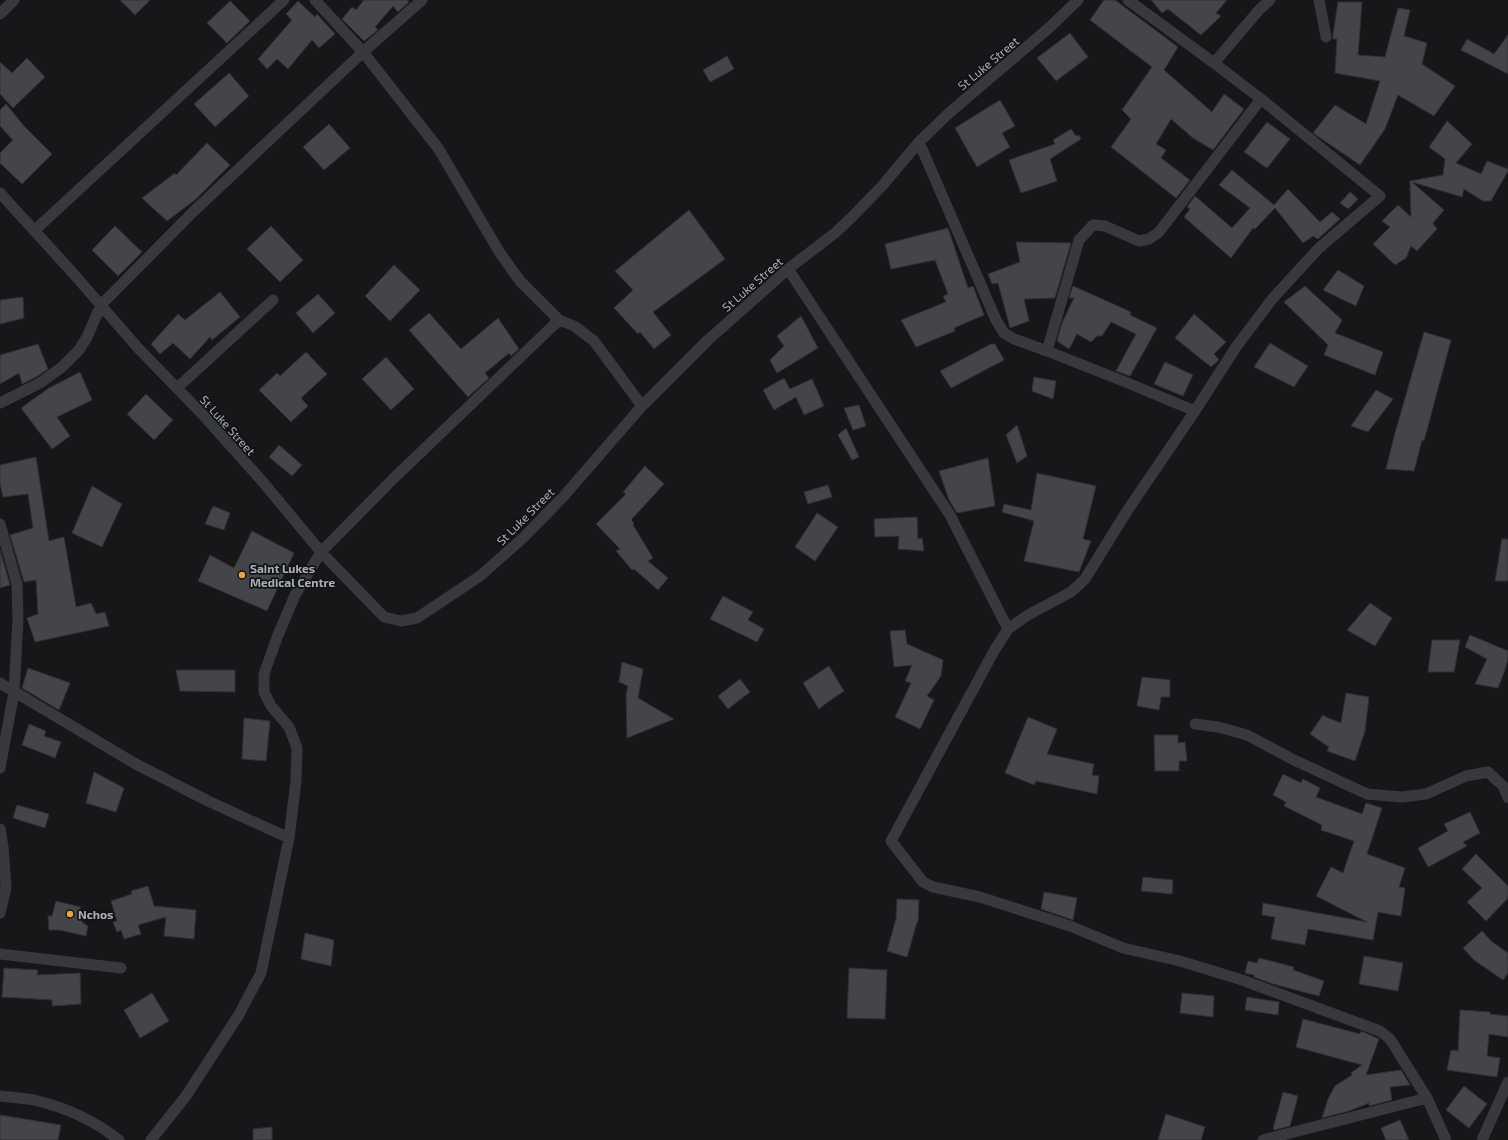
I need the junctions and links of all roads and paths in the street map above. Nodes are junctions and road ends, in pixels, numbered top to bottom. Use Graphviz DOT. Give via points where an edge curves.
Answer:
graph roads {
  1 [pos="14,0"];
  2 [pos="284,0"];
  3 [pos="315,0"];
  4 [pos="422,0"];
  5 [pos="1078,0"];
  6 [pos="1128,0"];
  7 [pos="1270,0"];
  8 [pos="1320,0"];
  9 [pos="0,14"];
  10 [pos="1326,37"];
  11 [pos="363,52"];
  12 [pos="1214,63"];
  13 [pos="1261,99"];
  14 [pos="918,142"];
  15 [pos="0,193"];
  16 [pos="35,230"];
  17 [pos="788,269"];
  18 [pos="273,300"];
  19 [pos="100,305"];
  20 [pos="559,320"];
  21 [pos="1048,351"];
  22 [pos="177,388"];
  23 [pos="0,403"];
  24 [pos="642,406"];
  25 [pos="1195,411"];
  26 [pos="0,524"];
  27 [pos="321,552"];
  28 [pos="1008,629"];
  29 [pos="0,684"];
  30 [pos="14,692"];
  31 [pos="1194,724"];
  32 [pos="0,768"];
  33 [pos="1508,798"];
  34 [pos="0,829"];
  35 [pos="289,838"];
  36 [pos="0,913"];
  37 [pos="0,954"];
  38 [pos="121,968"];
  39 [pos="1508,1082"];
  40 [pos="0,1096"];
  41 [pos="1427,1098"];
  42 [pos="119,1140"];
  43 [pos="151,1140"];
  44 [pos="1263,1140"];
  45 [pos="1446,1140"];
  46 [pos="1482,1140"];
  1 -- 9 [label="street"];
  2 -- 16 [label="street"];
  3 -- 11 [label="street"];
  4 -- 11 [label="street"];
  5 -- 14 [label="street, St Luke Street"];
  6 -- 12 [label="street"];
  7 -- 12 [label="street"];
  8 -- 10 [label="street"];
  11 -- 19 [label="street" via="194,211"];
  11 -- 20 [label="street" via="438,148 500,253 520,281"];
  12 -- 13 [label="street"];
  13 -- 21 [label="street" via="1159,232 1149,240 1139,241 1105,226 1093,225 1085,232 1079,240"];
  13 -- 25 [label="street" via="1380,196 1319,248 1273,298 1236,346"];
  14 -- 17 [label="street, St Luke Street" via="882,186 852,217"];
  14 -- 21 [label="street" via="1004,333"];
  15 -- 16 [label="street, St Luke Street"];
  16 -- 19 [label="street, St Luke Street"];
  17 -- 24 [label="street, St Luke Street" via="708,340"];
  17 -- 28 [label="street" via="950,515"];
  18 -- 22 [label="street"];
  19 -- 22 [label="street, St Luke Street"];
  19 -- 23 [label="street" via="88,337 62,367 40,383"];
  20 -- 24 [label="street" via="574,326 594,341"];
  20 -- 27 [label="street" via="394,478"];
  21 -- 25 [label="street"];
  22 -- 27 [label="street, St Luke Street" via="262,481"];
  24 -- 27 [label="street, St Luke Street" via="563,497 523,538 480,576 417,618 401,621 384,617"];
  25 -- 28 [label="street" via="1127,511 1085,579 1071,592"];
  26 -- 30 [label="street" via="17,584"];
  27 -- 35 [label="street" via="295,595 264,674 264,692 271,706 289,727 297,748"];
  28 -- 41 [label="street" via="891,841 924,882 933,887 980,897 1070,926 1124,948 1180,961 1239,979 1380,1031 1390,1039"];
  29 -- 30 [label="street"];
  30 -- 32 [label="street"];
  30 -- 35 [label="street" via="134,763"];
  31 -- 33 [label="street" via="1247,735 1367,794 1402,797 1426,794 1466,776 1488,772 1502,786"];
  34 -- 36 [label="street" via="6,886"];
  35 -- 43 [label="street" via="261,973 238,1016 186,1096"];
  37 -- 38 [label="street"];
  39 -- 46 [label="street"];
  40 -- 42 [label="street" via="34,1100 68,1110"];
  41 -- 44 [label="street"];
  41 -- 45 [label="street"];
}
